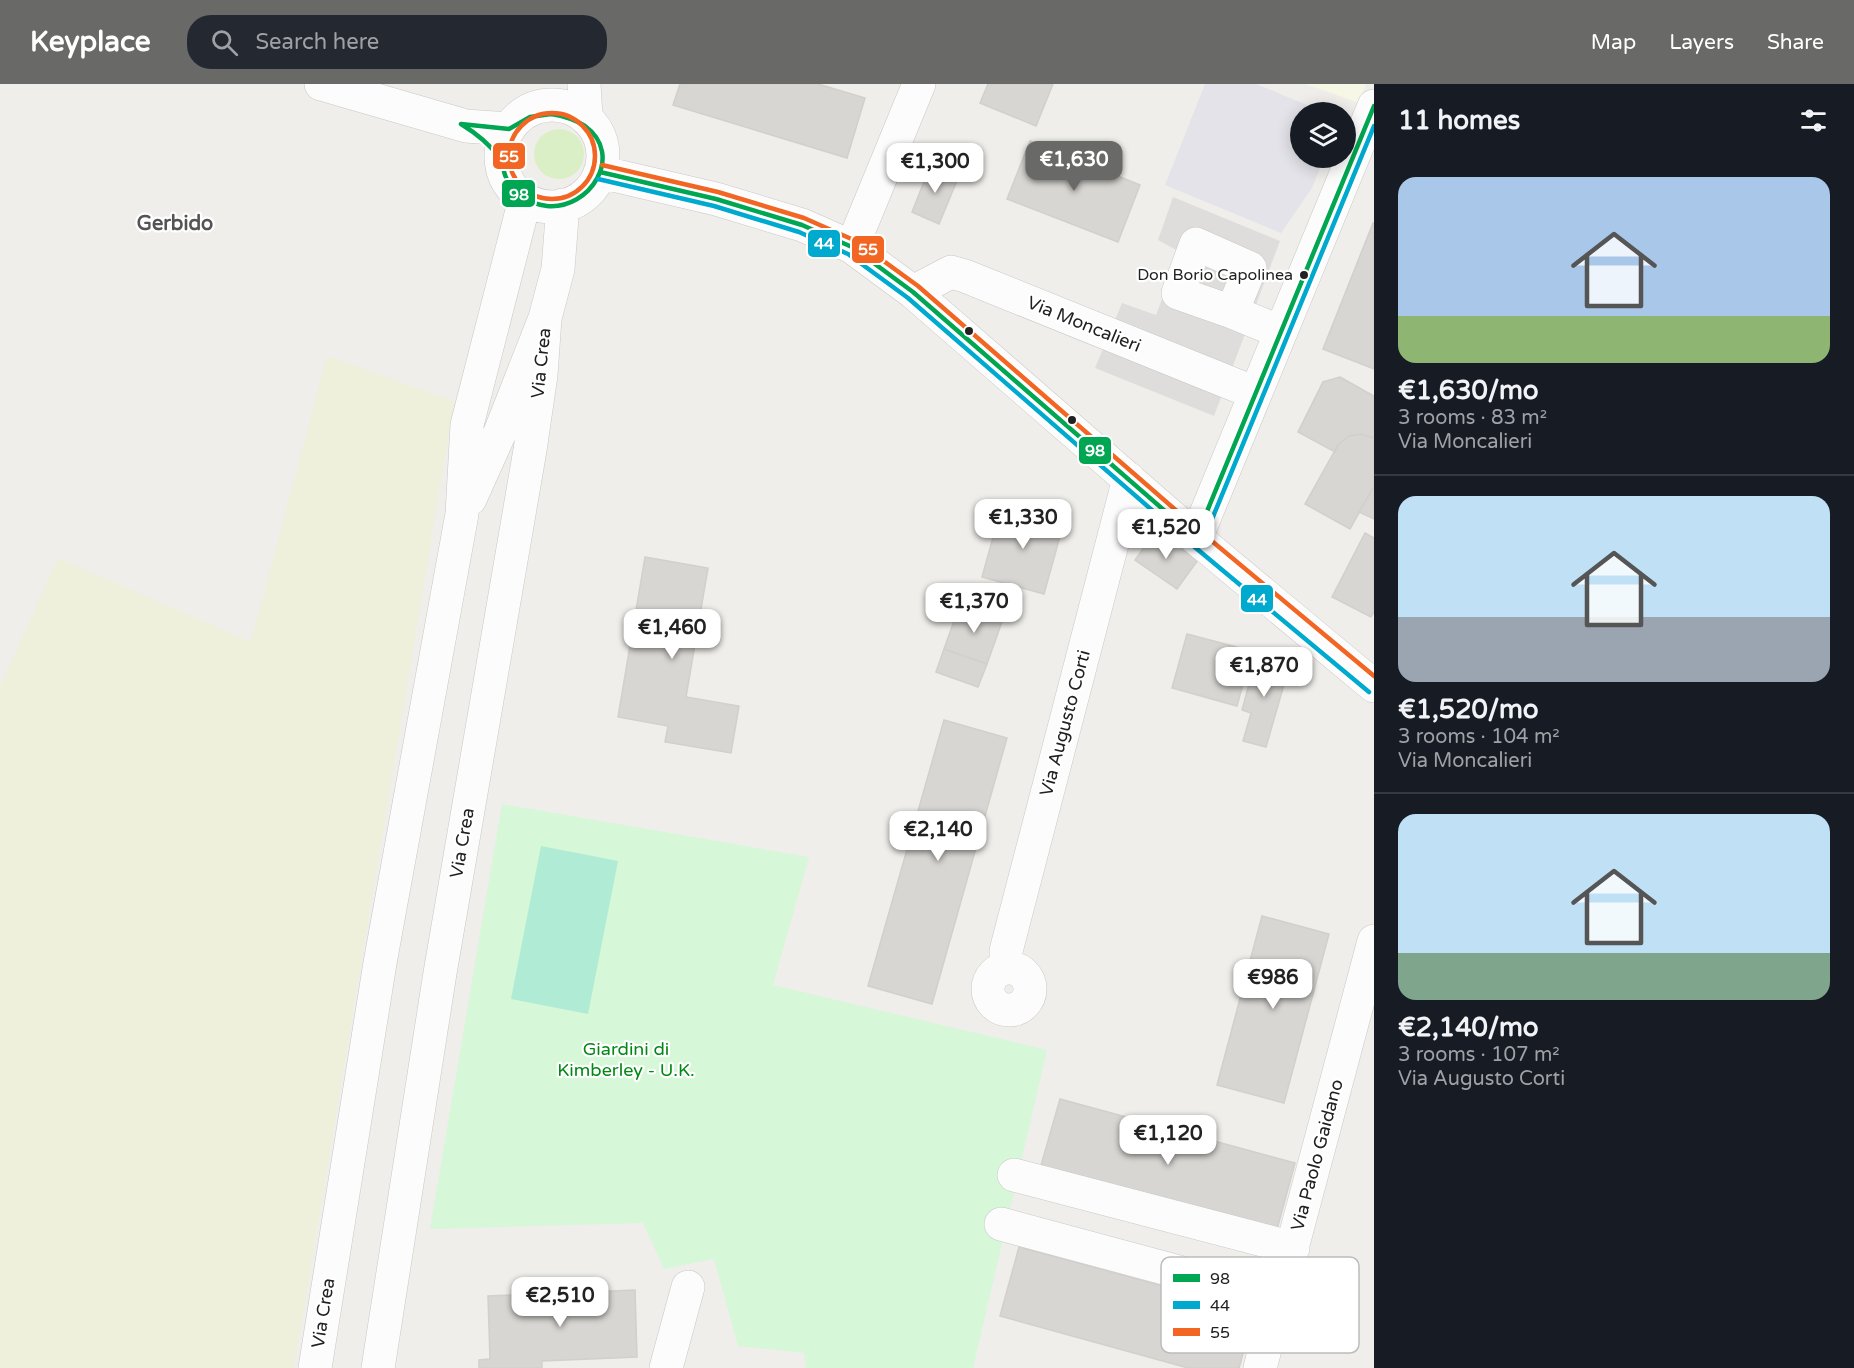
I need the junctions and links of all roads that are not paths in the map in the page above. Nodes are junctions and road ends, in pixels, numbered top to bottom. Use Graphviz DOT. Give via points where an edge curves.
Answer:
graph roads {
  1 [pos="321,84"];
  2 [pos="919,84"];
  3 [pos="546,109"];
  4 [pos="1370,126"];
  5 [pos="600,172"];
  6 [pos="525,199"];
  7 [pos="563,206"];
  8 [pos="852,247"];
  9 [pos="914,292"];
  10 [pos="1232,312"];
  11 [pos="545,318"];
  12 [pos="1281,332"];
  13 [pos="1255,393"];
  14 [pos="1129,479"];
  15 [pos="462,514"];
  16 [pos="1196,538"];
  17 [pos="1374,686"];
  18 [pos="1374,941"];
  19 [pos="1006,968"];
  20 [pos="1014,1175"];
  21 [pos="1001,1224"];
  22 [pos="1293,1248"];
  23 [pos="1291,1257"];
  24 [pos="1161,1267"];
  25 [pos="688,1287"];
  26 [pos="1264,1353"];
  27 [pos="315,1368"];
  28 [pos="378,1368"];
  29 [pos="666,1368"];
  30 [pos="1260,1368"];
  1 -- 3 [label="street" via="466,126"];
  2 -- 8 [label="street"];
  3 -- 5 [label="street" via="596,129 602,142"];
  3 -- 6 [label="street" via="504,174"];
  4 -- 12 [label="street"];
  5 -- 7 [label="street" via="592,188"];
  5 -- 8 [label="street" via="802,225"];
  6 -- 7 [label="street"];
  6 -- 15 [label="street, Via Crea" via="467,424"];
  7 -- 11 [label="street, Via Crea" via="558,270"];
  8 -- 9 [label="street"];
  9 -- 13 [label="street, Via Moncalieri" via="951,272 965,276"];
  9 -- 14 [label="street"];
  10 -- 12 [label="street"];
  11 -- 15 [label="street, Via Crea" via="501,430"];
  11 -- 28 [label="street, Via Crea" via="530,450 440,973"];
  12 -- 13 [label="street"];
  13 -- 16 [label="street"];
  14 -- 16 [label="street"];
  14 -- 19 [label="street, Via Augusto Corti" via="1006,951"];
  15 -- 27 [label="street, Via Crea" via="380,963"];
  16 -- 17 [label="street"];
  18 -- 22 [label="street, Via Paolo Gaidano"];
  20 -- 22 [label="street"];
  21 -- 24 [label="street"];
  22 -- 23 [label="street, Via Paolo Gaidano"];
  25 -- 29 [label="street"];
  26 -- 30 [label="street, Via Paolo Gaidano"];
}
